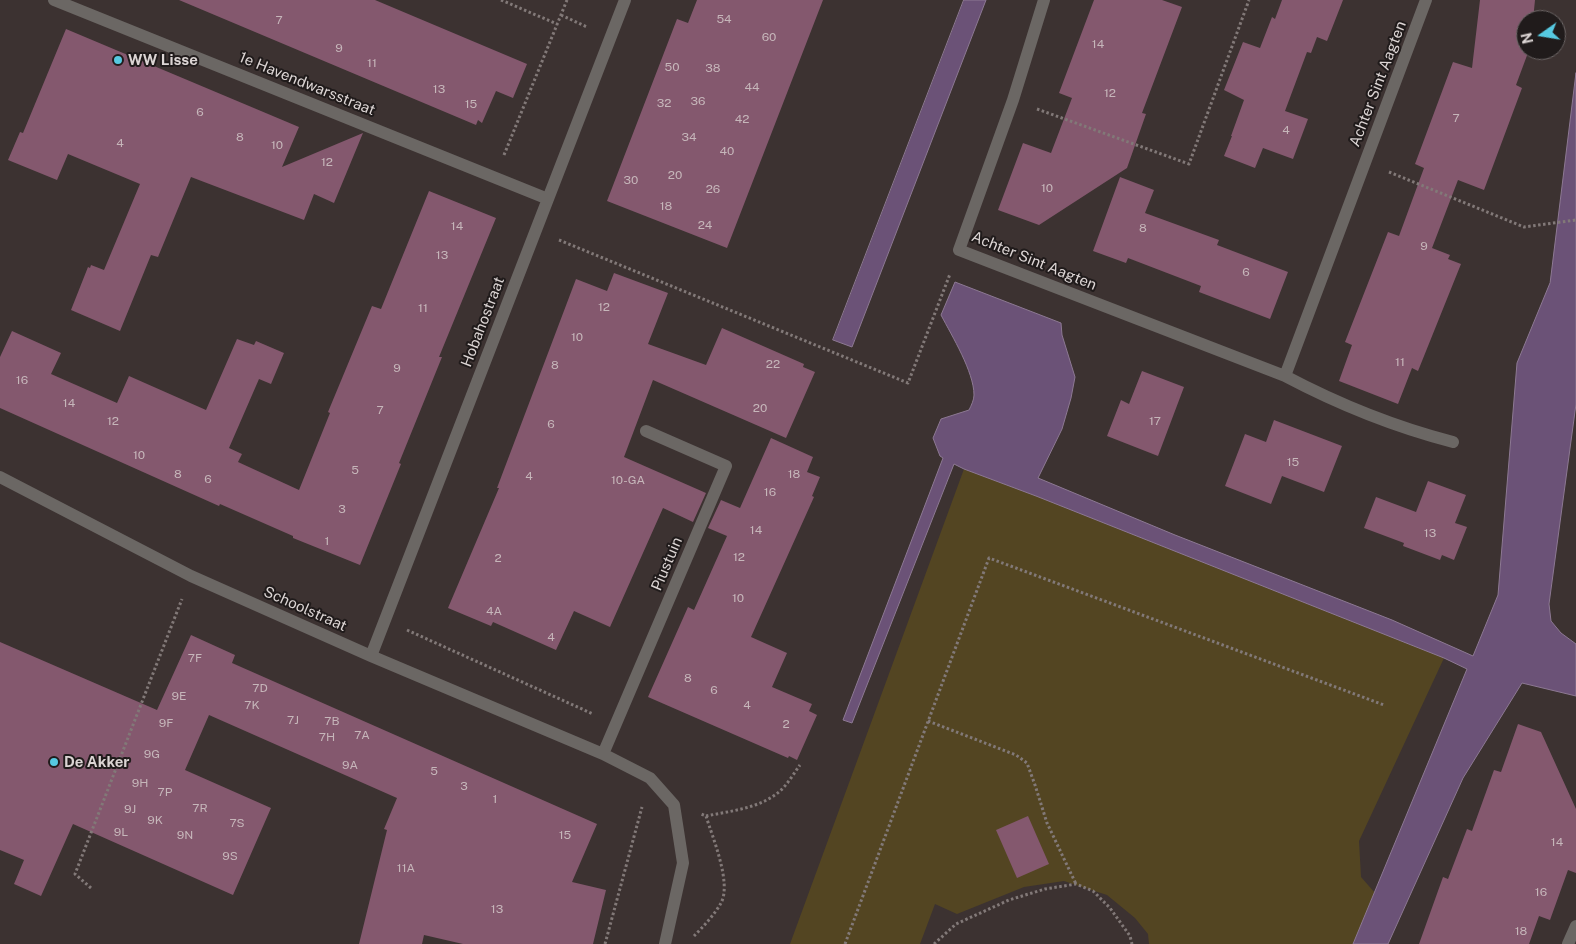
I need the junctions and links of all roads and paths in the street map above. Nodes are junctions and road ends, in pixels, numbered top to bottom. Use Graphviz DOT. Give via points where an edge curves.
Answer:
graph roads {
  1 [pos="54,0"];
  2 [pos="501,0"];
  3 [pos="567,0"];
  4 [pos="625,0"];
  5 [pos="1044,0"];
  6 [pos="1249,0"];
  7 [pos="1426,0"];
  8 [pos="557,24"];
  9 [pos="1013,100"];
  10 [pos="1366,162"];
  11 [pos="495,178"];
  12 [pos="548,199"];
  13 [pos="1576,220"];
  14 [pos="536,229"];
  15 [pos="959,250"];
  16 [pos="1285,376"];
  17 [pos="646,430"];
  18 [pos="1453,442"];
  19 [pos="0,477"];
  20 [pos="191,576"];
  21 [pos="385,620"];
  22 [pos="371,656"];
  23 [pos="1384,705"];
  24 [pos="928,722"];
  25 [pos="616,724"];
  26 [pos="604,754"];
  27 [pos="800,765"];
  28 [pos="650,778"];
  29 [pos="706,816"];
  30 [pos="1076,884"];
  31 [pos="91,888"];
  32 [pos="1576,926"];
  33 [pos="605,944"];
  34 [pos="665,944"];
  35 [pos="845,944"];
  36 [pos="934,944"];
  37 [pos="1132,944"];
  38 [pos="1568,944"];
  1 -- 11 [label="street, 1e Havendwarsstraat"];
  2 -- 8 [label="path"];
  3 -- 8 [label="path"];
  4 -- 12 [label="street, Hobahostraat"];
  5 -- 9 [label="street, Achter Sint Aagten"];
  6 -- 9 [label="path" via="1189,164"];
  7 -- 10 [label="street, Achter Sint Aagten"];
  8 -- 11 [label="path"];
  9 -- 15 [label="street, Achter Sint Aagten"];
  10 -- 13 [label="path" via="1524,227"];
  10 -- 16 [label="street, Achter Sint Aagten"];
  11 -- 12 [label="street, 1e Havendwarsstraat"];
  12 -- 14 [label="street, Hobahostraat"];
  14 -- 15 [label="path" via="908,383"];
  14 -- 21 [label="street, Hobahostraat"];
  15 -- 16 [label="street, Achter Sint Aagten"];
  16 -- 18 [label="street, Achter Sint Aagten" via="1310,390 1410,431"];
  17 -- 25 [label="street, Piustuin" via="726,466"];
  19 -- 20 [label="street, Schoolstraat"];
  20 -- 22 [label="street, Schoolstraat"];
  20 -- 31 [label="path" via="75,874"];
  21 -- 22 [label="street, Hobahostraat"];
  21 -- 25 [label="path"];
  22 -- 26 [label="street, Schoolstraat"];
  23 -- 24 [label="path" via="989,558"];
  24 -- 30 [label="path" via="1016,755 1026,763 1048,823"];
  24 -- 35 [label="path"];
  25 -- 26 [label="street, Piustuin"];
  26 -- 28 [label="street, Schoolstraat"];
  27 -- 29 [label="path" via="781,790 763,802"];
  28 -- 33 [label="path"];
  28 -- 34 [label="street" via="674,805 683,863"];
  30 -- 36 [label="path" via="1009,900 956,924"];
  30 -- 37 [label="path" via="1092,891 1110,908"];
  32 -- 38 [label="street"];
}
